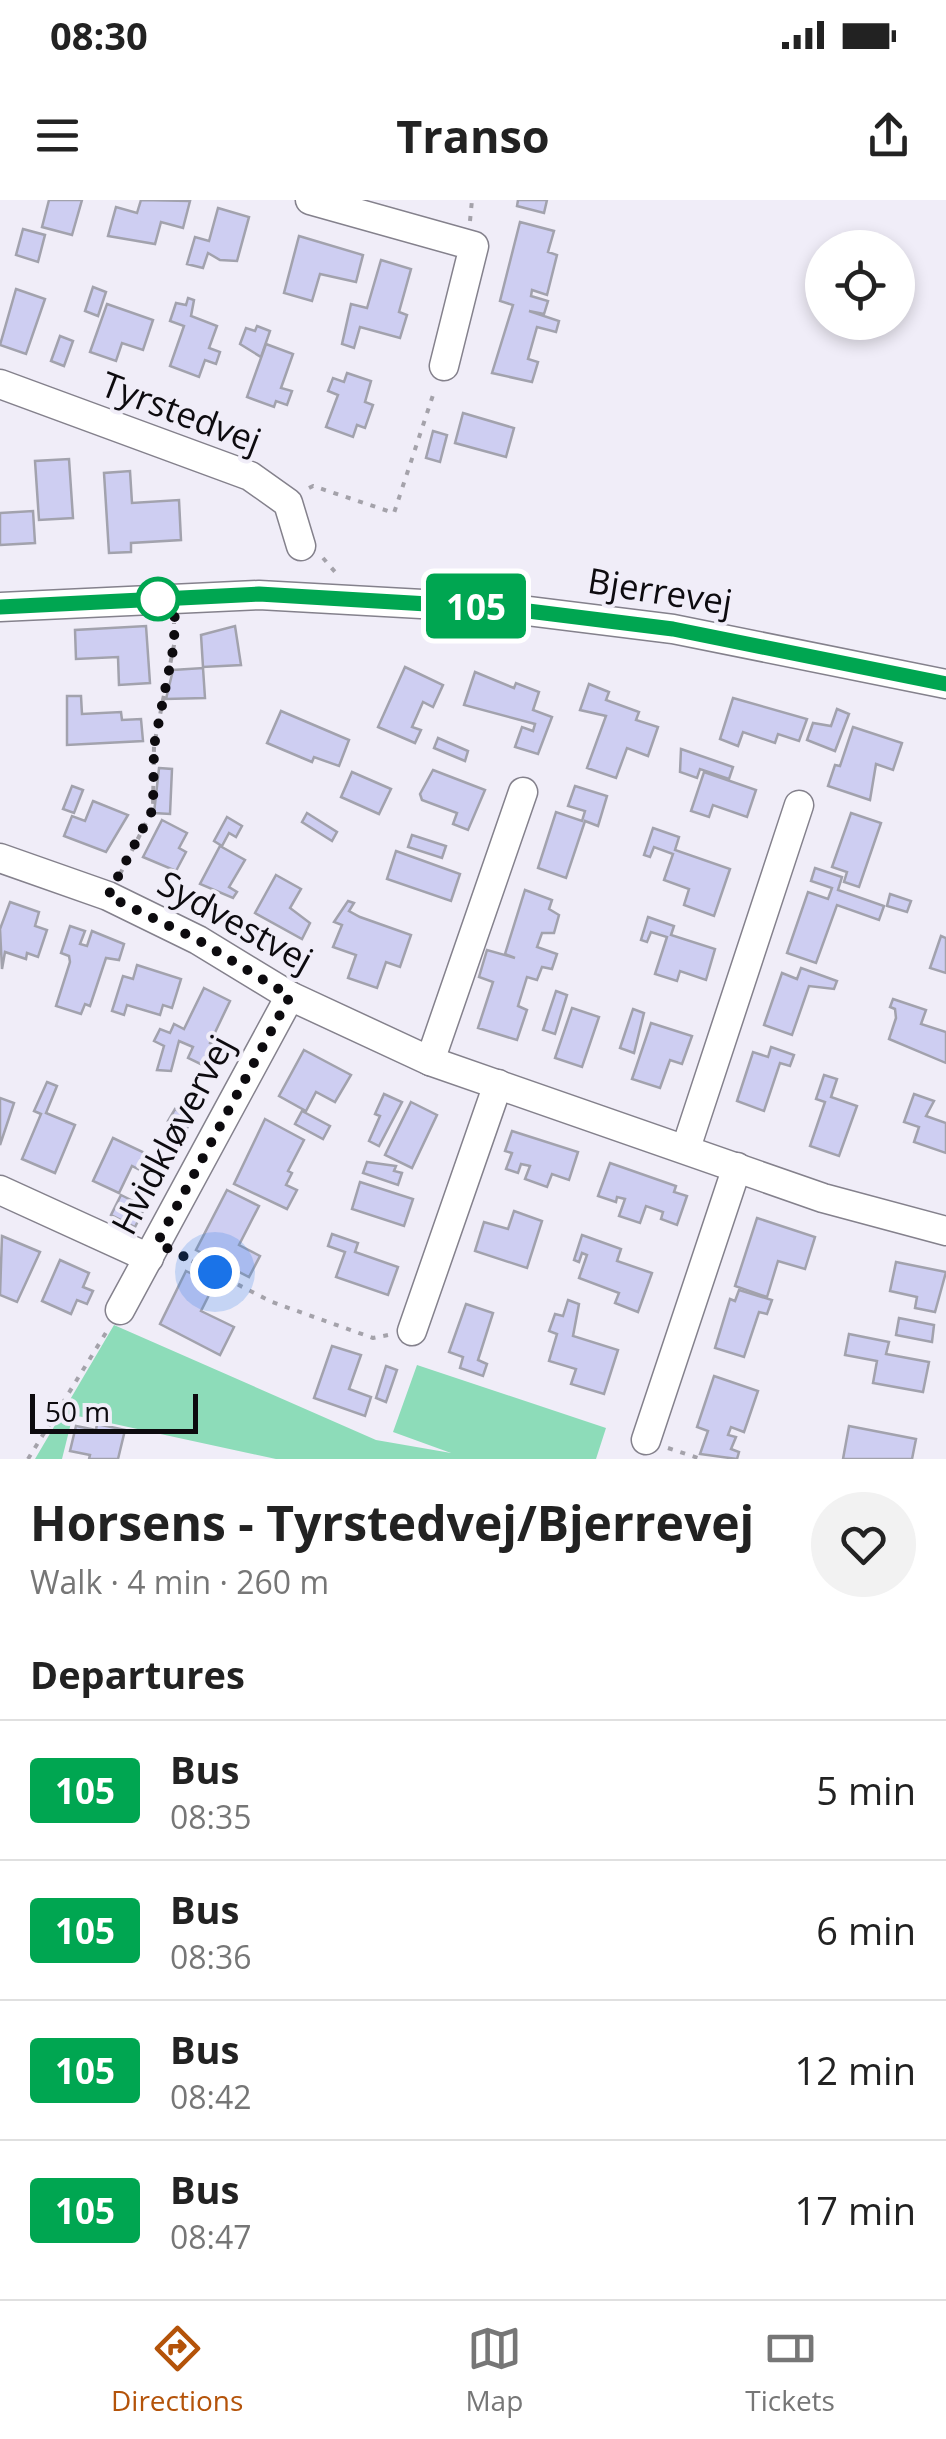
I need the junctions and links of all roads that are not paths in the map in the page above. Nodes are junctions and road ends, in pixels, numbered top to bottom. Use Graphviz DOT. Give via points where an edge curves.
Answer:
graph roads {
  1 [pos="310,200"];
  2 [pos="444,366"];
  3 [pos="0,384"];
  4 [pos="301,546"];
  5 [pos="0,607"];
  6 [pos="946,684"];
  7 [pos="523,792"];
  8 [pos="799,804"];
  9 [pos="0,858"];
  10 [pos="290,996"];
  11 [pos="430,1061"];
  12 [pos="498,1084"];
  13 [pos="686,1148"];
  14 [pos="737,1167"];
  15 [pos="0,1190"];
  16 [pos="946,1231"];
  17 [pos="153,1251"];
  18 [pos="120,1310"];
  19 [pos="412,1332"];
  20 [pos="646,1440"];
  1 -- 2 [label="street" via="474,246"];
  3 -- 4 [label="street, Tyrstedvej" via="250,476 288,503"];
  5 -- 6 [label="street, Bjerrevej" via="321,595 512,609 673,629"];
  7 -- 11 [label="street"];
  8 -- 13 [label="street"];
  9 -- 10 [label="street, Sydvestvej" via="108,896"];
  10 -- 11 [label="street, Sydvestvej"];
  10 -- 17 [label="street, Hvidkløvervej"];
  11 -- 12 [label="street, Sydvestvej"];
  12 -- 13 [label="street, Sydvestvej"];
  12 -- 19 [label="street"];
  13 -- 14 [label="street, Sydvestvej"];
  14 -- 16 [label="street, Sydvestvej"];
  14 -- 20 [label="street"];
  15 -- 17 [label="street"];
  17 -- 18 [label="street, Hvidkløvervej"];
}
